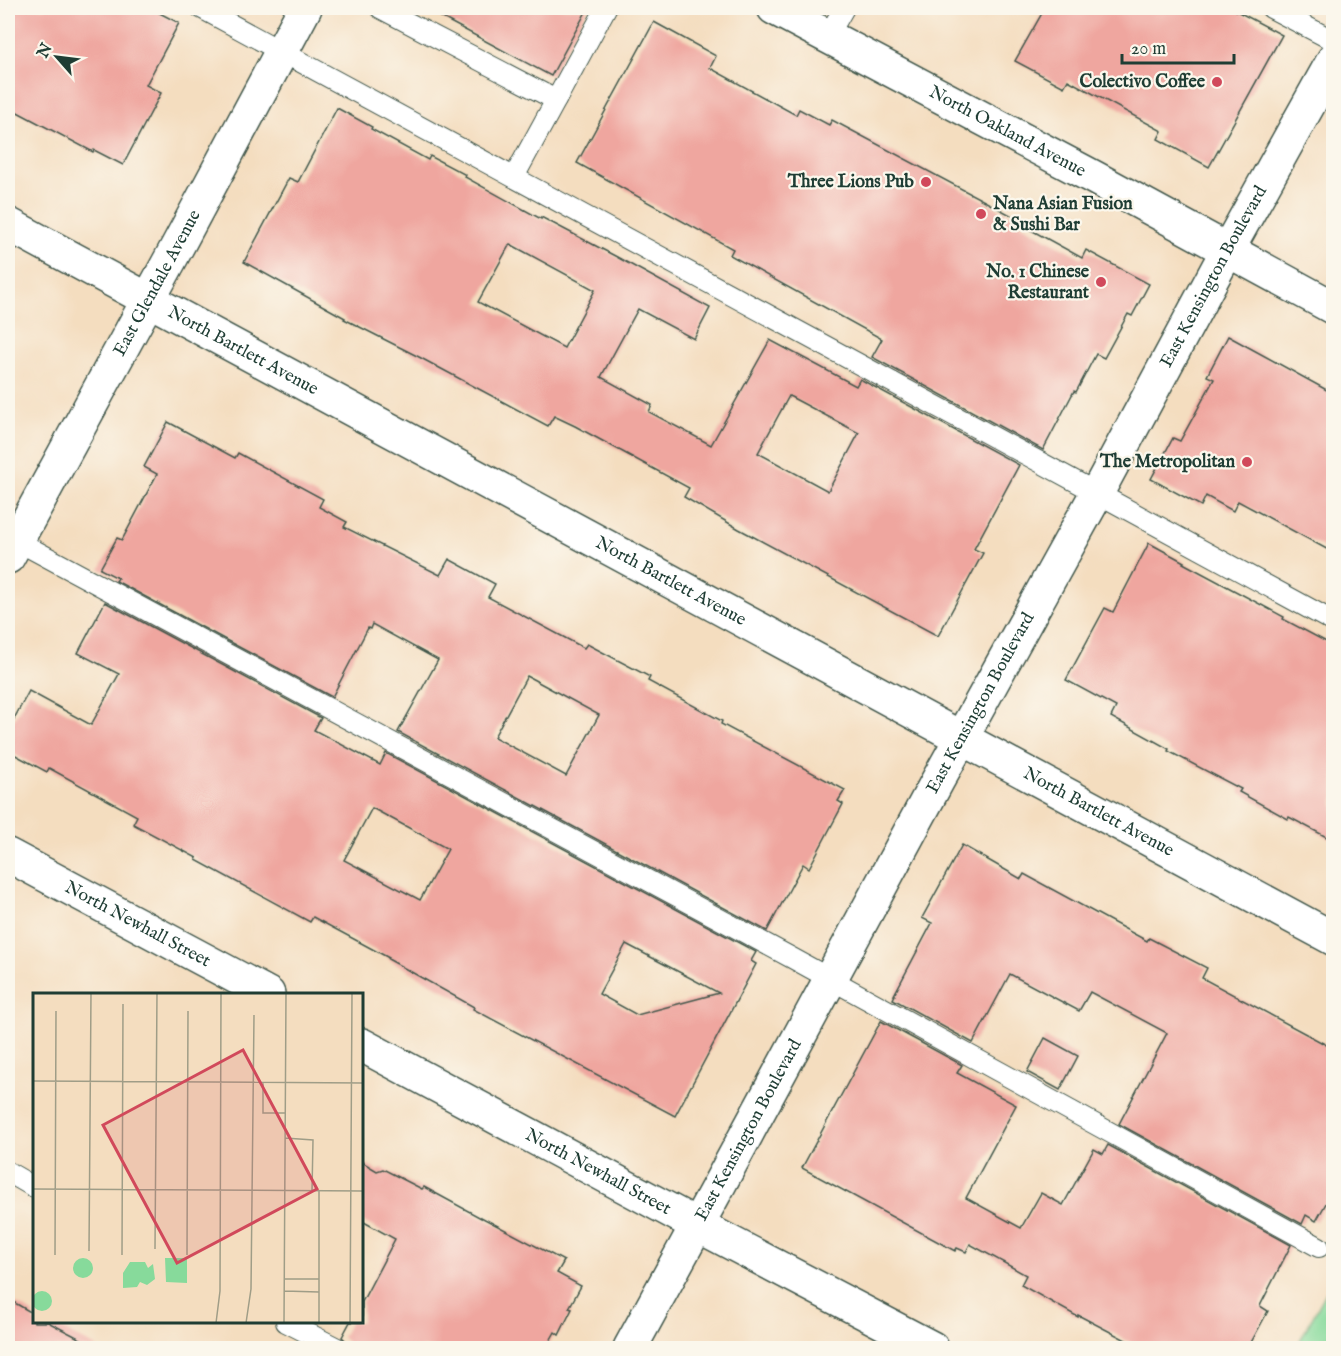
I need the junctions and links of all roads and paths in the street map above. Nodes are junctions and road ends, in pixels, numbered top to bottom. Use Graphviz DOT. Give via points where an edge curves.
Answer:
graph roads {
  1 [pos="201,8"];
  2 [pos="305,8"];
  3 [pos="380,8"];
  4 [pos="606,8"];
  5 [pos="774,8"];
  6 [pos="844,8"];
  7 [pos="1271,8"];
  8 [pos="828,36"];
  9 [pos="1334,41"];
  10 [pos="282,51"];
  11 [pos="1334,59"];
  12 [pos="556,100"];
  13 [pos="514,177"];
  14 [pos="8,224"];
  15 [pos="1227,251"];
  16 [pos="148,299"];
  17 [pos="1334,308"];
  18 [pos="1097,493"];
  19 [pos="10,544"];
  20 [pos="1334,622"];
  21 [pos="960,738"];
  22 [pos="8,855"];
  23 [pos="1334,939"];
  24 [pos="830,979"];
  25 [pos="266,993"];
  26 [pos="363,1046"];
  27 [pos="8,1172"];
  28 [pos="33,1186"];
  29 [pos="697,1225"];
  30 [pos="1319,1247"];
  31 [pos="288,1323"];
  32 [pos="337,1348"];
  33 [pos="630,1348"];
  34 [pos="932,1348"];
  1 -- 10 [label="lane"];
  2 -- 10 [label="street, East Glendale Avenue"];
  3 -- 12 [label="lane"];
  4 -- 12 [label="lane"];
  5 -- 8 [label="street, North Oakland Avenue"];
  6 -- 8 [label="lane"];
  7 -- 9 [label="lane"];
  8 -- 15 [label="street, North Oakland Avenue"];
  10 -- 13 [label="lane"];
  10 -- 16 [label="street, East Glendale Avenue"];
  11 -- 15 [label="street, East Kensington Boulevard"];
  12 -- 13 [label="lane"];
  13 -- 18 [label="lane"];
  14 -- 16 [label="street, North Bartlett Avenue"];
  15 -- 17 [label="street, North Oakland Avenue"];
  15 -- 18 [label="street, East Kensington Boulevard"];
  16 -- 19 [label="street, East Glendale Avenue"];
  16 -- 21 [label="street, North Bartlett Avenue"];
  18 -- 20 [label="lane"];
  18 -- 21 [label="street, East Kensington Boulevard"];
  19 -- 24 [label="lane"];
  21 -- 23 [label="street, North Bartlett Avenue"];
  21 -- 24 [label="street, East Kensington Boulevard"];
  22 -- 25 [label="street, North Newhall Street"];
  24 -- 29 [label="street, East Kensington Boulevard"];
  24 -- 30 [label="lane"];
  26 -- 29 [label="street, North Newhall Street"];
  27 -- 28 [label="lane"];
  29 -- 33 [label="street, East Kensington Boulevard"];
  29 -- 34 [label="street, North Newhall Street"];
  31 -- 32 [label="lane"];
}
